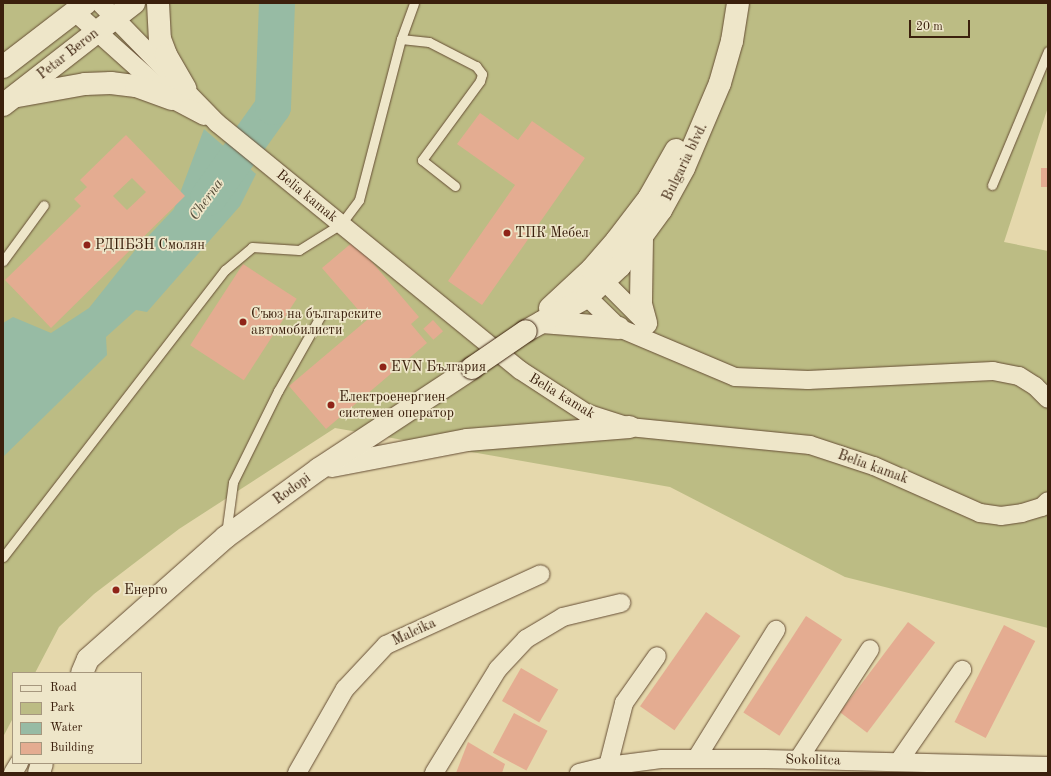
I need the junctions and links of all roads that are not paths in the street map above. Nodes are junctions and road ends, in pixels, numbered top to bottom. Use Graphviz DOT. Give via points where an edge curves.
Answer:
graph roads {
  1 [pos="134,3"];
  2 [pos="158,3"];
  3 [pos="414,3"];
  4 [pos="722,3"];
  5 [pos="738,3"];
  6 [pos="81,8"];
  7 [pos="107,10"];
  8 [pos="97,32"];
  9 [pos="401,39"];
  10 [pos="1048,51"];
  11 [pos="3,67"];
  12 [pos="179,94"];
  13 [pos="9,101"];
  14 [pos="992,185"];
  15 [pos="455,186"];
  16 [pos="44,205"];
  17 [pos="341,224"];
  18 [pos="642,238"];
  19 [pos="3,261"];
  20 [pos="598,275"];
  21 [pos="581,291"];
  22 [pos="321,315"];
  23 [pos="646,322"];
  24 [pos="534,327"];
  25 [pos="619,328"];
  26 [pos="666,348"];
  27 [pos="1048,399"];
  28 [pos="628,427"];
  29 [pos="319,469"];
  30 [pos="1048,501"];
  31 [pos="226,537"];
  32 [pos="3,557"];
  33 [pos="541,574"];
  34 [pos="621,603"];
  35 [pos="776,630"];
  36 [pos="870,649"];
  37 [pos="657,656"];
  38 [pos="82,668"];
  39 [pos="962,670"];
  40 [pos="696,759"];
  41 [pos="798,760"];
  42 [pos="899,761"];
  43 [pos="18,764"];
  44 [pos="608,766"];
  45 [pos="763,766"];
  46 [pos="1048,766"];
  47 [pos="13,773"];
  48 [pos="297,773"];
  49 [pos="434,773"];
  50 [pos="579,773"];
  1 -- 7 [label="street, Petar Beron"];
  2 -- 12 [label="street" via="160,39"];
  3 -- 9 [label="lane"];
  4 -- 20 [label="street, Bulgaria blvd." via="708,78 672,158"];
  5 -- 18 [label="street, Bulgaria blvd." via="732,41 720,83 704,124 661,210"];
  6 -- 8 [label="street, Belia kamak"];
  6 -- 11 [label="street, Petar Beron"];
  7 -- 8 [label="street, Petar Beron"];
  7 -- 12 [label="street, Belia kamak"];
  8 -- 12 [label="street, Belia kamak"];
  8 -- 13 [label="street, Petar Beron"];
  9 -- 15 [label="lane" via="429,42 476,66 482,74 480,82 422,160"];
  9 -- 17 [label="lane" via="359,200"];
  10 -- 14 [label="lane"];
  12 -- 13 [label="street" via="110,83 85,84"];
  12 -- 17 [label="street, Belia kamak"];
  16 -- 19 [label="lane"];
  17 -- 28 [label="street, Belia kamak" via="551,393 586,413"];
  17 -- 32 [label="lane" via="299,250 252,247 225,270"];
  18 -- 20 [label="street, Bulgaria blvd."];
  18 -- 23 [label="street" via="641,304"];
  20 -- 21 [label="street, Bulgaria blvd."];
  20 -- 23 [label="street"];
  21 -- 24 [label="street, Rodopi"];
  21 -- 25 [label="street"];
  22 -- 31 [label="lane" via="278,391 233,482"];
  23 -- 26 [label="street"];
  24 -- 25 [label="street"];
  24 -- 29 [label="street, Rodopi, bridge"];
  25 -- 26 [label="street"];
  26 -- 27 [label="street" via="735,376 808,380 993,371 1019,376 1035,386"];
  28 -- 29 [label="street" via="467,440"];
  28 -- 30 [label="street, Belia kamak" via="810,445 874,466 980,513 1002,516 1022,513 1042,507"];
  29 -- 31 [label="street, Rodopi"];
  31 -- 38 [label="street, Rodopi"];
  33 -- 48 [label="street, Malcika" via="386,645 345,689"];
  34 -- 49 [label="street" via="563,617 526,638 498,669"];
  35 -- 40 [label="street"];
  36 -- 41 [label="street"];
  37 -- 44 [label="street" via="624,703"];
  39 -- 42 [label="street"];
  40 -- 44 [label="street, Sokolitca" via="661,759"];
  40 -- 45 [label="street, Sokolitca"];
  41 -- 42 [label="street, Sokolitca"];
  41 -- 45 [label="street, Sokolitca"];
  42 -- 46 [label="street, Sokolitca"];
  43 -- 47 [label="street"];
  44 -- 50 [label="street, Sokolitca"];
}
